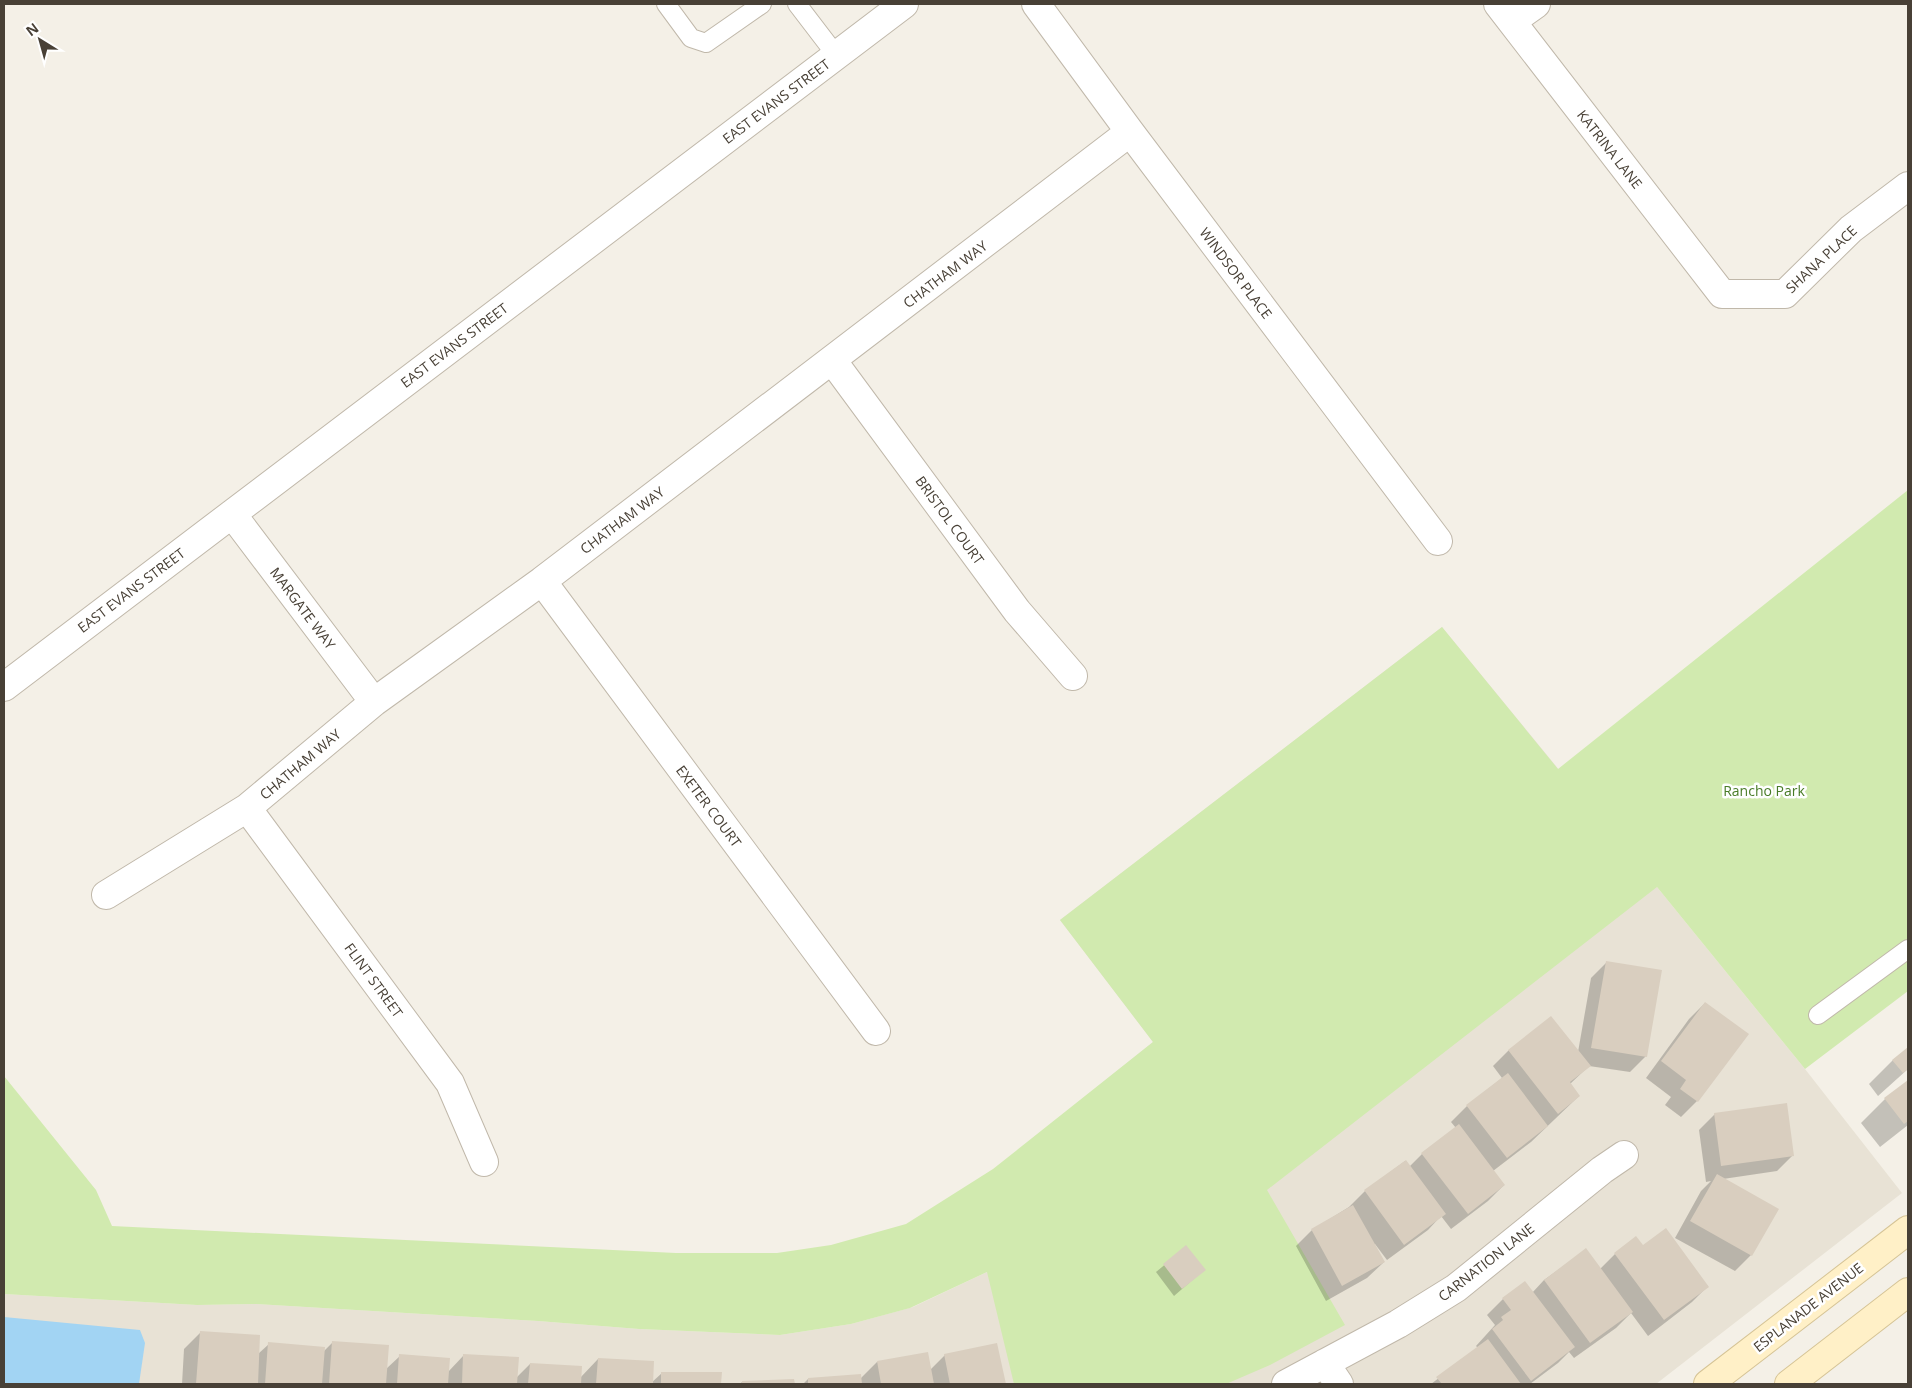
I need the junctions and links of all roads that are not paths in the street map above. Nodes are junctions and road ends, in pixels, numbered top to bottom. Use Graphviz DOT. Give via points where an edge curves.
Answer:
graph roads {
  1 [pos="666,4"];
  2 [pos="762,4"];
  3 [pos="797,4"];
  4 [pos="904,4"];
  5 [pos="1036,4"];
  6 [pos="1536,4"];
  7 [pos="1505,13"];
  8 [pos="836,56"];
  9 [pos="1130,132"];
  10 [pos="1908,186"];
  11 [pos="1722,294"];
  12 [pos="832,360"];
  13 [pos="232,514"];
  14 [pos="1438,541"];
  15 [pos="542,581"];
  16 [pos="1073,676"];
  17 [pos="4,687"];
  18 [pos="374,702"];
  19 [pos="247,808"];
  20 [pos="106,895"];
  21 [pos="1908,949"];
  22 [pos="1818,1015"];
  23 [pos="876,1031"];
  24 [pos="1624,1155"];
  25 [pos="484,1162"];
  26 [pos="1908,1230"];
  27 [pos="1908,1292"];
  28 [pos="1332,1374"];
  29 [pos="1286,1384"];
  30 [pos="1708,1384"];
  31 [pos="1789,1384"];
  1 -- 2 [label="lane" via="691,38 706,43"];
  3 -- 8 [label="lane"];
  4 -- 8 [label="street, EAST EVANS STREET"];
  5 -- 9 [label="street, WINDSOR PLACE"];
  6 -- 7 [label="street"];
  7 -- 11 [label="street, KATRINA LANE"];
  8 -- 13 [label="street, EAST EVANS STREET"];
  9 -- 12 [label="street, CHATHAM WAY"];
  9 -- 14 [label="street, WINDSOR PLACE"];
  10 -- 11 [label="street, SHANA PLACE" via="1851,229 1785,294"];
  12 -- 15 [label="street, CHATHAM WAY"];
  12 -- 16 [label="street, BRISTOL COURT" via="1018,611"];
  13 -- 17 [label="street, EAST EVANS STREET"];
  13 -- 18 [label="street, MARGATE WAY"];
  15 -- 18 [label="street, CHATHAM WAY"];
  15 -- 23 [label="street, EXETER COURT"];
  18 -- 19 [label="street, CHATHAM WAY"];
  19 -- 20 [label="street, CHATHAM WAY"];
  19 -- 25 [label="street, FLINT STREET" via="450,1083"];
  21 -- 22 [label="lane"];
  24 -- 28 [label="street, CARNATION LANE" via="1456,1288 1398,1324"];
  26 -- 30 [label="main road, ESPLANADE AVENUE"];
  27 -- 31 [label="main road"];
  28 -- 29 [label="street, CARNATION LANE"];
}
